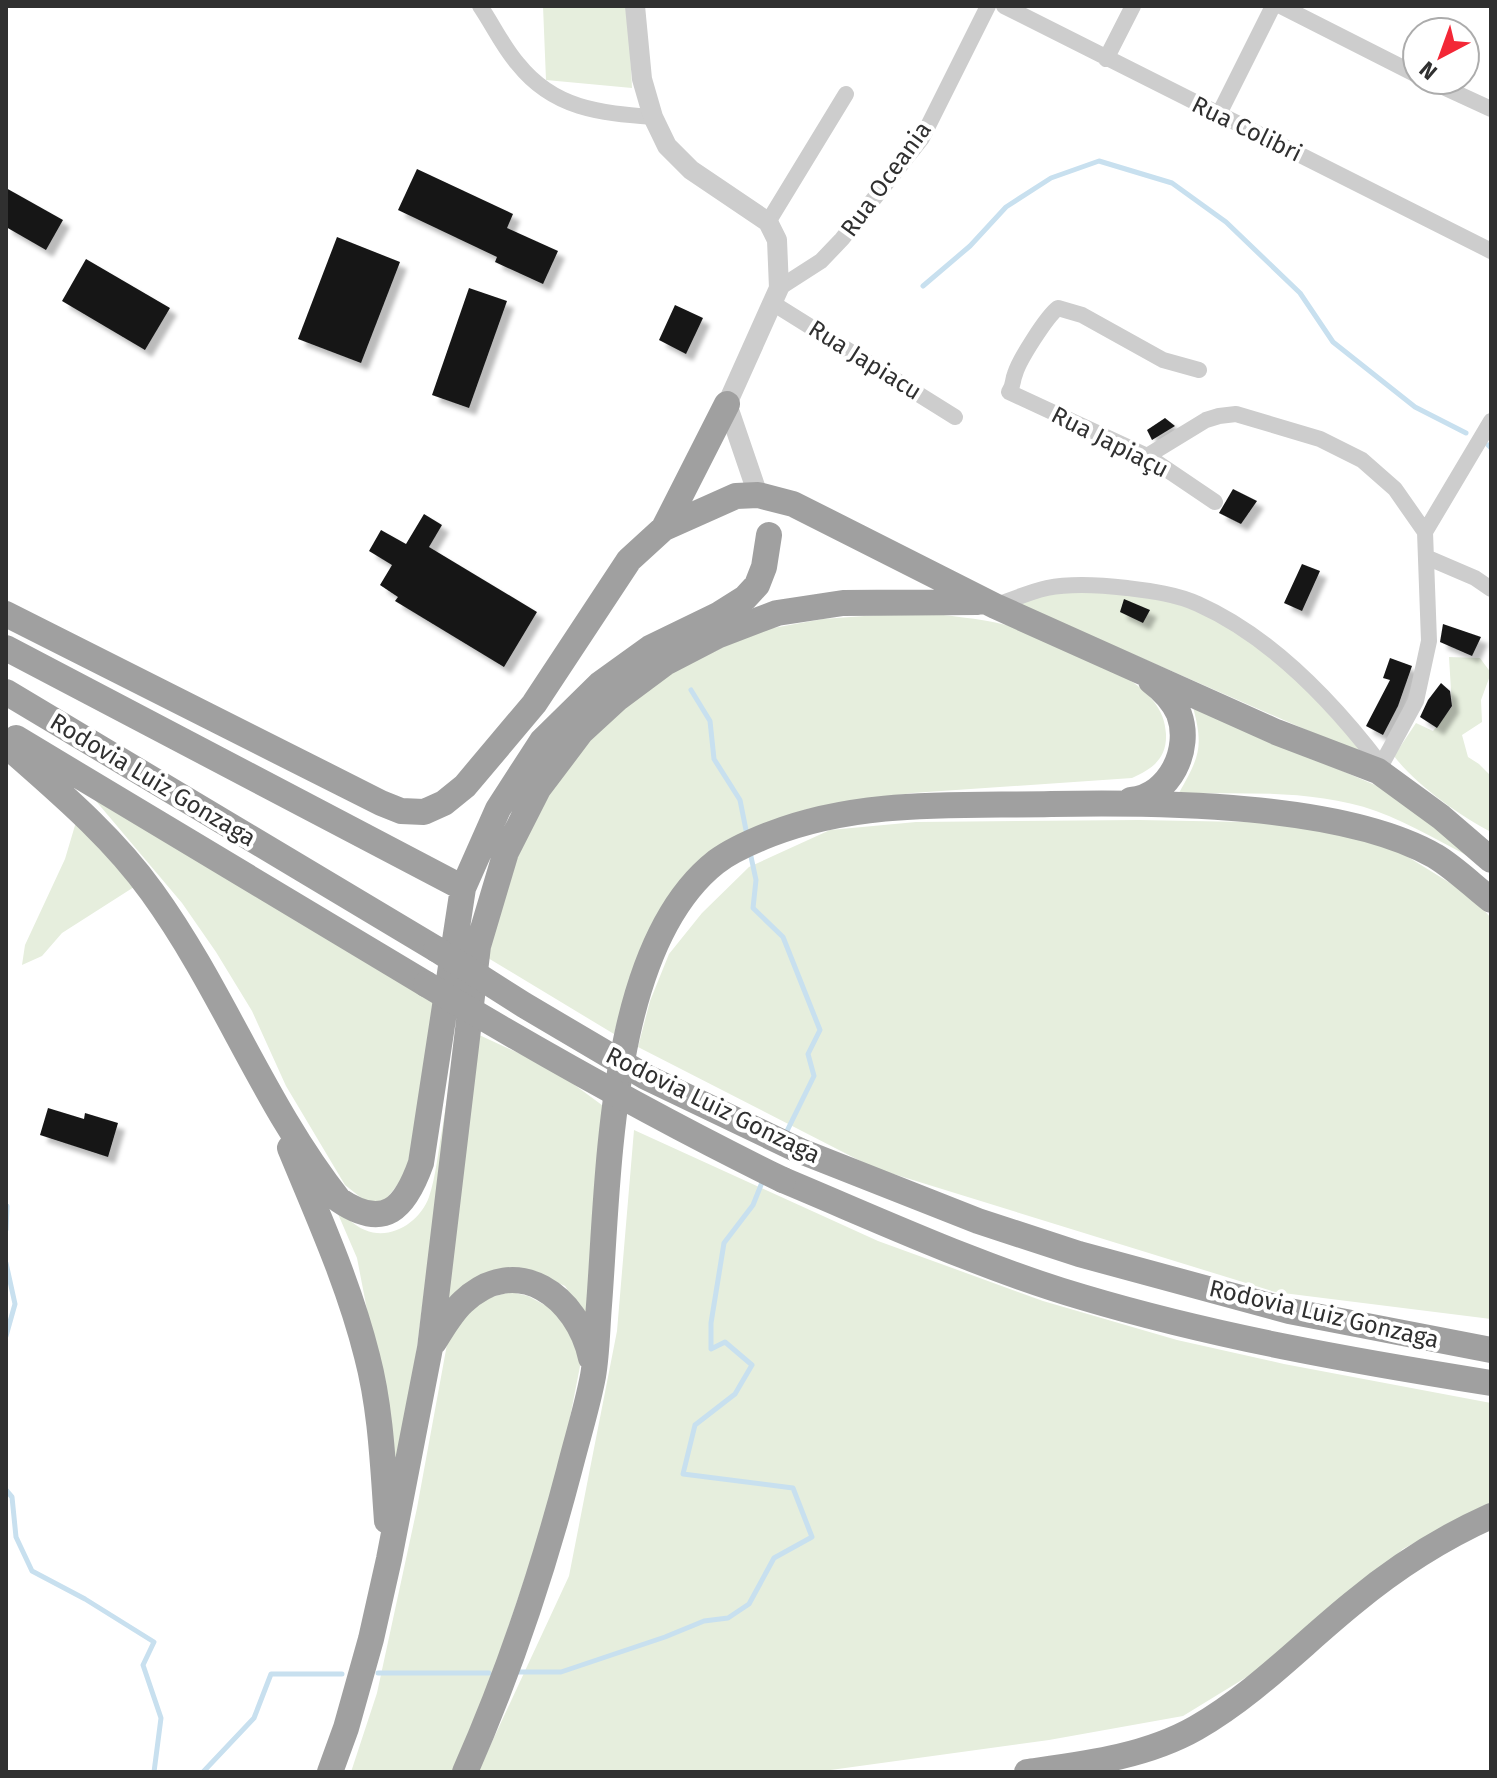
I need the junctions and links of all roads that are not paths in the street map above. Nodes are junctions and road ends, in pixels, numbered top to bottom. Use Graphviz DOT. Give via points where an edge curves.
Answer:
graph roads {
  1 [pos="480,6"];
  2 [pos="635,6"];
  3 [pos="988,6"];
  4 [pos="1004,6"];
  5 [pos="1133,6"];
  6 [pos="1273,6"];
  7 [pos="1281,6"];
  8 [pos="1106,59"];
  9 [pos="1401,67"];
  10 [pos="846,94"];
  11 [pos="1463,96"];
  12 [pos="1491,109"];
  13 [pos="1219,114"];
  14 [pos="653,117"];
  15 [pos="768,222"];
  16 [pos="1491,251"];
  17 [pos="777,296"];
  18 [pos="1199,370"];
  19 [pos="727,404"];
  20 [pos="955,417"];
  21 [pos="1491,421"];
  22 [pos="1147,456"];
  23 [pos="758,495"];
  24 [pos="1215,502"];
  25 [pos="664,528"];
  26 [pos="1425,532"];
  27 [pos="769,535"];
  28 [pos="1426,557"];
  29 [pos="1491,589"];
  30 [pos="990,604"];
  31 [pos="6,614"];
  32 [pos="757,621"];
  33 [pos="6,648"];
  34 [pos="1128,666"];
  35 [pos="6,692"];
  36 [pos="6,732"];
  37 [pos="6,745"];
  38 [pos="1380,768"];
  39 [pos="1108,803"];
  40 [pos="1491,860"];
  41 [pos="463,888"];
  42 [pos="1491,900"];
  43 [pos="264,1086"];
  44 [pos="1289,1311"];
  45 [pos="1491,1333"];
  46 [pos="430,1348"];
  47 [pos="1491,1350"];
  48 [pos="594,1373"];
  49 [pos="1491,1383"];
  50 [pos="1491,1516"];
  51 [pos="389,1559"];
  52 [pos="330,1772"];
  53 [pos="465,1772"];
  54 [pos="1027,1772"];
  1 -- 14 [label="street" via="516,63 553,93 601,114"];
  2 -- 14 [label="street" via="642,79"];
  3 -- 17 [label="street, Rua Oceania" via="922,138 842,239"];
  4 -- 8 [label="street, Rua Colibri"];
  5 -- 8 [label="street"];
  6 -- 13 [label="street"];
  7 -- 9 [label="street"];
  8 -- 13 [label="street, Rua Colibri"];
  10 -- 15 [label="street"];
  11 -- 12 [label="street"];
  13 -- 16 [label="street, Rua Colibri"];
  14 -- 15 [label="street" via="667,146 691,170"];
  15 -- 17 [label="street" via="777,240"];
  17 -- 19 [label="street"];
  17 -- 20 [label="street, Rua Japiacu"];
  18 -- 22 [label="street, Rua Japiaçu" via="1163,360 1082,315 1058,308 1045,323 1009,392"];
  19 -- 23 [label="street"];
  19 -- 25 [label="highway"];
  21 -- 26 [label="street"];
  22 -- 24 [label="street, Rua Japiaçu"];
  22 -- 26 [label="street" via="1219,416 1236,414 1268,422 1362,460 1395,489"];
  23 -- 25 [label="highway" via="736,496"];
  23 -- 27 [label="highway"];
  23 -- 30 [label="highway" via="793,504"];
  25 -- 31 [label="highway" via="629,560 534,704 494,754 465,786 424,812 381,803"];
  26 -- 28 [label="street"];
  27 -- 32 [label="highway" via="773,591"];
  27 -- 41 [label="highway" via="764,567 745,598 650,648 600,684 542,741 498,809"];
  28 -- 29 [label="street"];
  28 -- 38 [label="street" via="1429,641 1416,701"];
  30 -- 32 [label="highway" via="843,603"];
  30 -- 34 [label="highway"];
  30 -- 38 [label="street" via="1047,588 1081,585 1151,591 1198,604 1298,673 1355,731"];
  32 -- 46 [label="highway" via="665,663 609,706 581,732 538,789 506,852 478,946"];
  33 -- 41 [label="highway"];
  34 -- 38 [label="highway" via="1276,732"];
  34 -- 39 [label="highway" via="1169,696 1183,735 1181,756 1158,790 1140,799"];
  35 -- 44 [label="highway, Rodovia Luiz Gonzaga, bridge" via="646,1077 798,1150 999,1228"];
  36 -- 49 [label="highway, Rodovia Luiz Gonzaga, bridge" via="566,1067 783,1180 1080,1296 1323,1356"];
  37 -- 43 [label="highway" via="110,843 151,890 192,952"];
  38 -- 40 [label="highway"];
  39 -- 42 [label="highway" via="1305,817 1382,834 1435,857"];
  39 -- 48 [label="highway" via="901,806 801,822 716,862 692,887 663,925 643,971 628,1030 613,1134"];
  41 -- 43 [label="highway" via="421,1163 401,1204 373,1215 339,1200"];
  43 -- 51 [label="highway" via="345,1282 368,1358"];
  44 -- 45 [label="highway"];
  44 -- 47 [label="highway, Rodovia Luiz Gonzaga"];
  46 -- 48 [label="highway" via="448,1319 477,1291 495,1283 532,1283 553,1293 582,1329"];
  46 -- 51 [label="highway"];
  48 -- 53 [label="highway" via="534,1594"];
  50 -- 54 [label="highway" via="1409,1562 1245,1697 1194,1729 1129,1754"];
  51 -- 52 [label="highway" via="367,1654"];
}
